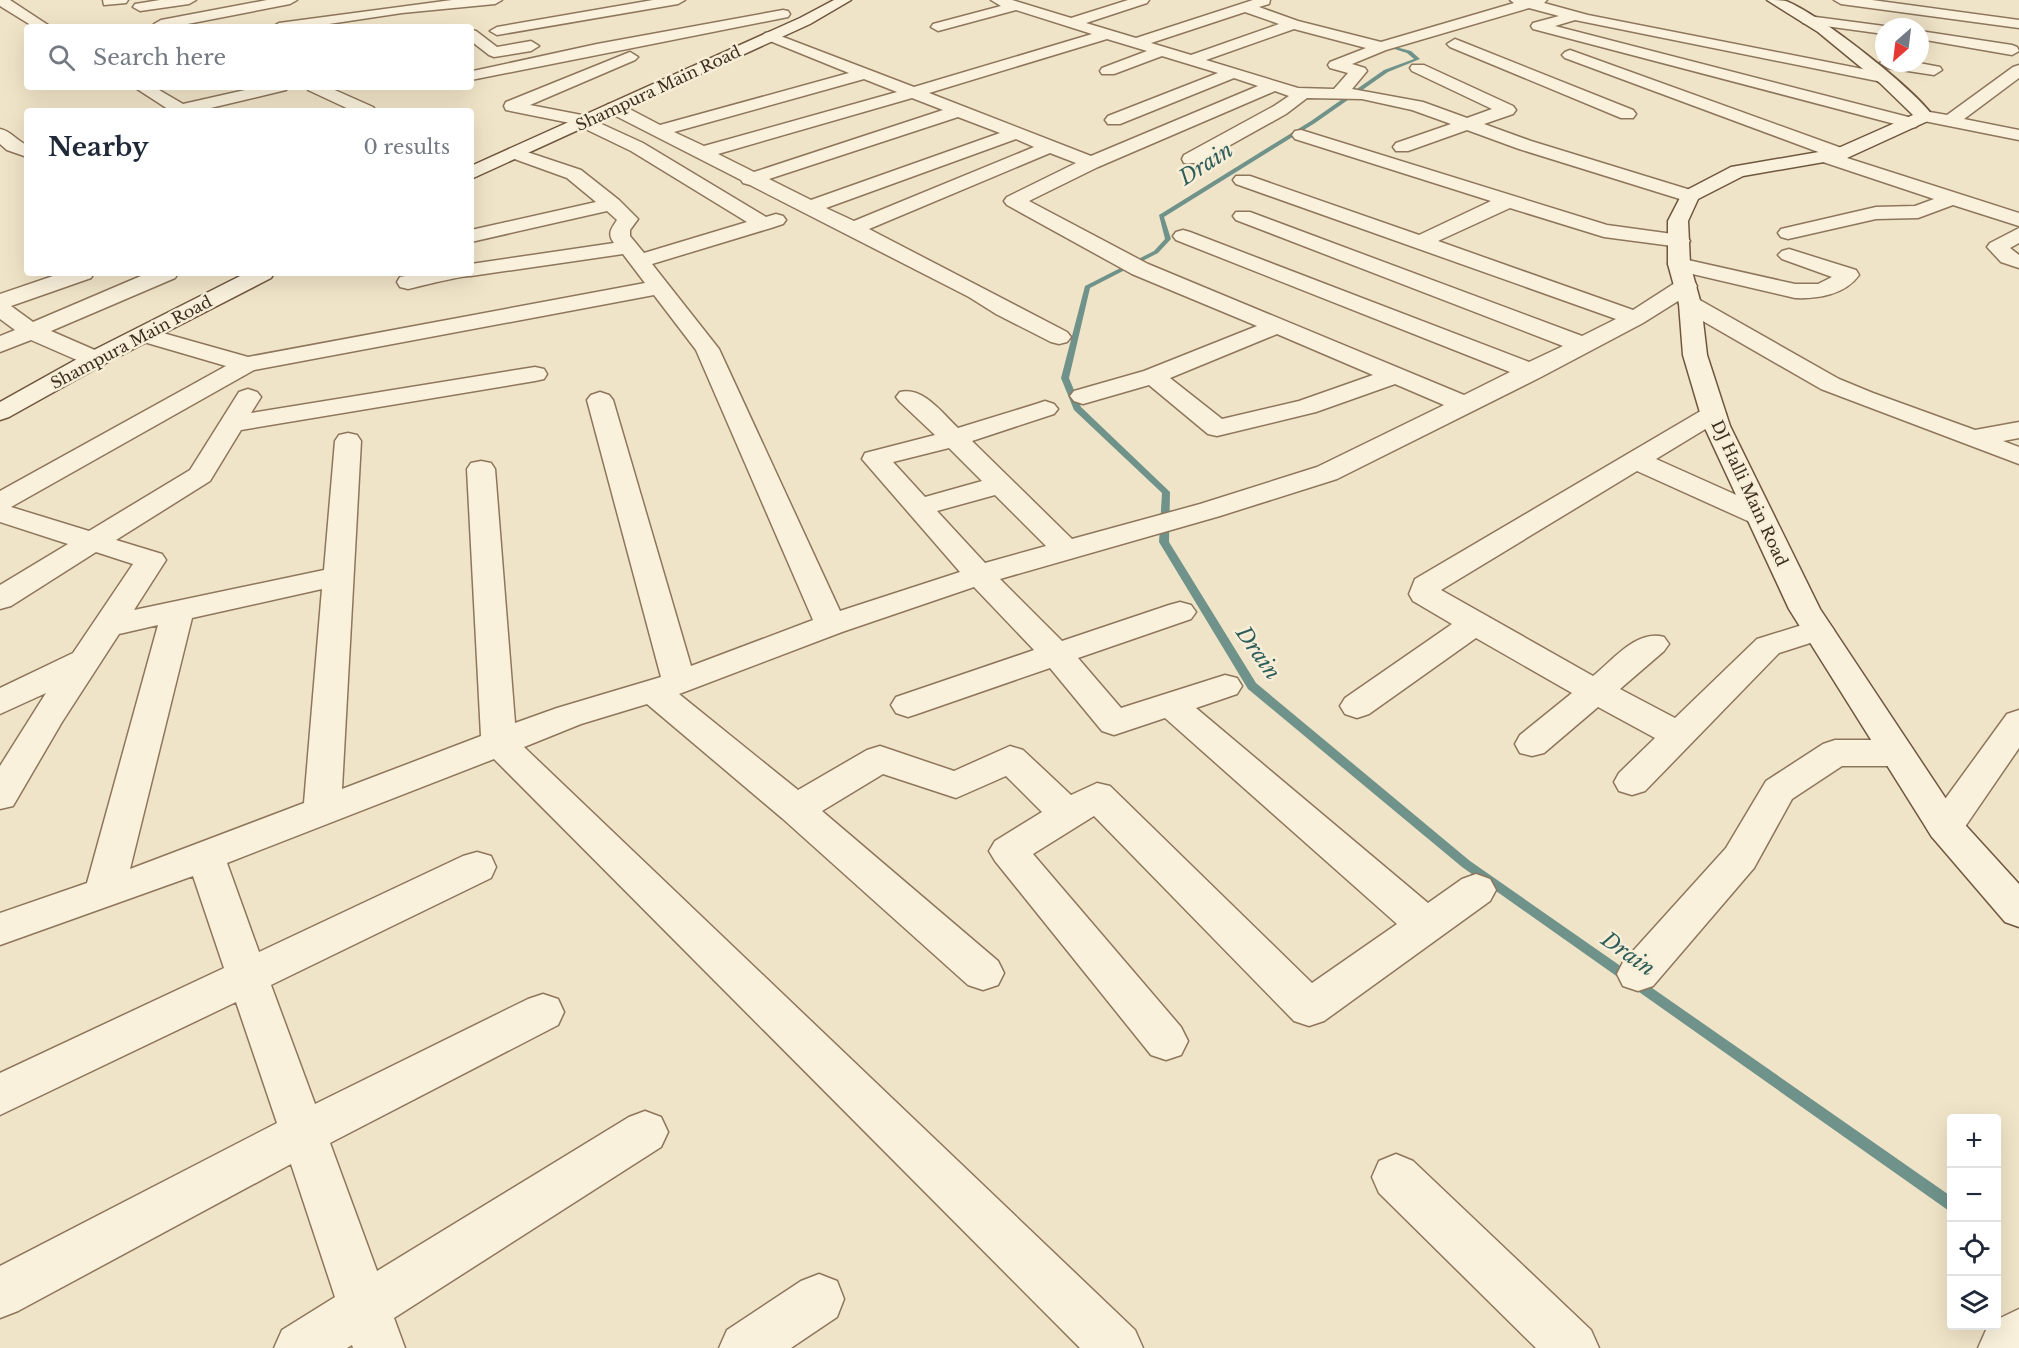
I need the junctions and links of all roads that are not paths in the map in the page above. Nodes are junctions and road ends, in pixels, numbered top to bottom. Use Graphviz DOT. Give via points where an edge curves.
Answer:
graph roads {
  1 [pos="0,0"];
  2 [pos="189,0"];
  3 [pos="290,0"];
  4 [pos="296,0"];
  5 [pos="678,0"];
  6 [pos="844,0"];
  7 [pos="998,0"];
  8 [pos="1142,0"];
  9 [pos="1266,0"];
  10 [pos="1774,0"];
  11 [pos="1841,0"];
  12 [pos="1530,1"];
  13 [pos="399,4"];
  14 [pos="256,6"];
  15 [pos="372,6"];
  16 [pos="497,6"];
  17 [pos="140,7"];
  18 [pos="1244,7"];
  19 [pos="1618,8"];
  20 [pos="456,12"];
  21 [pos="1014,13"];
  22 [pos="211,14"];
  23 [pos="783,14"];
  24 [pos="1577,15"];
  25 [pos="1595,20"];
  26 [pos="1808,20"];
  27 [pos="805,21"];
  28 [pos="1070,22"];
  29 [pos="39,24"];
  30 [pos="166,24"];
  31 [pos="225,24"];
  32 [pos="277,24"];
  33 [pos="321,24"];
  34 [pos="388,24"];
  35 [pos="1293,24"];
  36 [pos="2019,24"];
  37 [pos="938,27"];
  38 [pos="1875,29"];
  39 [pos="1371,31"];
  40 [pos="599,33"];
  41 [pos="474,34"];
  42 [pos="1107,34"];
  43 [pos="474,36"];
  44 [pos="770,36"];
  45 [pos="1929,36"];
  46 [pos="1352,39"];
  47 [pos="1555,40"];
  48 [pos="1136,43"];
  49 [pos="541,44"];
  50 [pos="627,44"];
  51 [pos="1455,44"];
  52 [pos="1381,47"];
  53 [pos="1875,48"];
  54 [pos="1929,48"];
  55 [pos="2012,50"];
  56 [pos="1162,51"];
  57 [pos="1859,56"];
  58 [pos="1994,59"];
  59 [pos="1191,60"];
  60 [pos="1418,68"];
  61 [pos="1934,70"];
  62 [pos="2019,70"];
  63 [pos="1108,71"];
  64 [pos="866,73"];
  65 [pos="1233,73"];
  66 [pos="474,76"];
  67 [pos="474,77"];
  68 [pos="1539,78"];
  69 [pos="1273,86"];
  70 [pos="147,90"];
  71 [pos="253,90"];
  72 [pos="321,90"];
  73 [pos="915,92"];
  74 [pos="1303,93"];
  75 [pos="1348,93"];
  76 [pos="1472,93"];
  77 [pos="540,95"];
  78 [pos="176,108"];
  79 [pos="191,108"];
  80 [pos="360,108"];
  81 [pos="614,108"];
  82 [pos="961,110"];
  83 [pos="1627,114"];
  84 [pos="1114,120"];
  85 [pos="1917,120"];
  86 [pos="1950,121"];
  87 [pos="584,122"];
  88 [pos="1468,125"];
  89 [pos="661,130"];
  90 [pos="1017,133"];
  91 [pos="0,135"];
  92 [pos="1301,135"];
  93 [pos="2019,135"];
  94 [pos="1381,140"];
  95 [pos="1050,147"];
  96 [pos="1402,147"];
  97 [pos="24,151"];
  98 [pos="515,153"];
  99 [pos="700,153"];
  100 [pos="1425,155"];
  101 [pos="1833,156"];
  102 [pos="1191,159"];
  103 [pos="1091,163"];
  104 [pos="474,172"];
  105 [pos="750,179"];
  106 [pos="1243,180"];
  107 [pos="1690,196"];
  108 [pos="1953,198"];
  109 [pos="1510,200"];
  110 [pos="2019,200"];
  111 [pos="612,204"];
  112 [pos="810,207"];
  113 [pos="1999,213"];
  114 [pos="1243,216"];
  115 [pos="2019,220"];
  116 [pos="853,229"];
  117 [pos="1788,233"];
  118 [pos="2019,234"];
  119 [pos="474,235"];
  120 [pos="1183,236"];
  121 [pos="1422,241"];
  122 [pos="635,254"];
  123 [pos="1790,255"];
  124 [pos="2019,262"];
  125 [pos="474,270"];
  126 [pos="1684,274"];
  127 [pos="76,276"];
  128 [pos="160,276"];
  129 [pos="258,276"];
  130 [pos="441,276"];
  131 [pos="408,282"];
  132 [pos="661,287"];
  133 [pos="1,308"];
  134 [pos="1635,318"];
  135 [pos="1278,326"];
  136 [pos="31,331"];
  137 [pos="145,334"];
  138 [pos="1059,337"];
  139 [pos="0,345"];
  140 [pos="1583,345"];
  141 [pos="95,359"];
  142 [pos="247,364"];
  143 [pos="1532,372"];
  144 [pos="535,374"];
  145 [pos="1396,375"];
  146 [pos="1153,376"];
  147 [pos="1083,396"];
  148 [pos="248,397"];
  149 [pos="909,397"];
  150 [pos="600,400"];
  151 [pos="1467,405"];
  152 [pos="1045,409"];
  153 [pos="0,412"];
  154 [pos="1713,414"];
  155 [pos="232,424"];
  156 [pos="2019,430"];
  157 [pos="954,438"];
  158 [pos="1973,438"];
  159 [pos="348,441"];
  160 [pos="2019,456"];
  161 [pos="1635,460"];
  162 [pos="481,469"];
  163 [pos="1002,484"];
  164 [pos="0,502"];
  165 [pos="918,508"];
  166 [pos="0,513"];
  167 [pos="1760,516"];
  168 [pos="93,541"];
  169 [pos="1066,549"];
  170 [pos="979,575"];
  171 [pos="340,576"];
  172 [pos="0,599"];
  173 [pos="178,610"];
  174 [pos="1180,612"];
  175 [pos="1475,623"];
  176 [pos="831,625"];
  177 [pos="107,626"];
  178 [pos="1818,630"];
  179 [pos="1653,644"];
  180 [pos="1056,654"];
  181 [pos="84,661"];
  182 [pos="1225,686"];
  183 [pos="666,687"];
  184 [pos="1596,691"];
  185 [pos="0,702"];
  186 [pos="1170,704"];
  187 [pos="908,705"];
  188 [pos="1357,706"];
  189 [pos="2019,723"];
  190 [pos="1679,735"];
  191 [pos="499,743"];
  192 [pos="1532,744"];
  193 [pos="1898,753"];
  194 [pos="1632,782"];
  195 [pos="0,796"];
  196 [pos="796,809"];
  197 [pos="322,811"];
  198 [pos="1068,814"];
  199 [pos="1945,827"];
  200 [pos="205,856"];
  201 [pos="477,867"];
  202 [pos="1476,890"];
  203 [pos="104,894"];
  204 [pos="2019,912"];
  205 [pos="1426,925"];
  206 [pos="0,929"];
  207 [pos="983,973"];
  208 [pos="1638,974"];
  209 [pos="248,977"];
  210 [pos="543,1012"];
  211 [pos="1166,1041"];
  212 [pos="0,1095"];
  213 [pos="645,1132"];
  214 [pos="304,1133"];
  215 [pos="1396,1177"];
  216 [pos="0,1293"];
  217 [pos="819,1299"];
  218 [pos="372,1327"];
  219 [pos="2019,1335"];
  220 [pos="300,1348"];
  221 [pos="745,1348"];
  222 [pos="1117,1348"];
  223 [pos="1573,1348"];
  224 [pos="2004,1348"];
  1 -- 29 [label="street"];
  2 -- 17 [label="street"];
  3 -- 14 [label="street"];
  4 -- 33 [label="street"];
  5 -- 41 [label="street"];
  6 -- 27 [label="street, Shampura Main Road"];
  7 -- 21 [label="street"];
  8 -- 28 [label="street"];
  9 -- 18 [label="street"];
  10 -- 26 [label="street"];
  11 -- 36 [label="street" via="1971,23"];
  12 -- 24 [label="street"];
  12 -- 52 [label="street"];
  13 -- 15 [label="street"];
  13 -- 20 [label="street"];
  14 -- 22 [label="street"];
  14 -- 32 [label="street"];
  15 -- 33 [label="street"];
  15 -- 34 [label="street"];
  16 -- 20 [label="street"];
  18 -- 35 [label="street"];
  18 -- 48 [label="street"];
  19 -- 25 [label="street"];
  21 -- 28 [label="street"];
  21 -- 37 [label="street" via="989,13"];
  22 -- 30 [label="street"];
  22 -- 31 [label="street"];
  23 -- 27 [label="street"];
  23 -- 40 [label="street" via="756,6"];
  23 -- 50 [label="street"];
  24 -- 25 [label="street"];
  24 -- 47 [label="street" via="1538,26"];
  25 -- 57 [label="street"];
  26 -- 38 [label="street"];
  26 -- 57 [label="street"];
  27 -- 44 [label="street, Shampura Main Road"];
  28 -- 42 [label="street"];
  35 -- 46 [label="street"];
  35 -- 59 [label="street"];
  39 -- 46 [label="street"];
  42 -- 48 [label="street"];
  42 -- 73 [label="street"];
  43 -- 49 [label="street" via="494,52"];
  44 -- 64 [label="street"];
  44 -- 81 [label="street, Shampura Main Road"];
  45 -- 55 [label="street"];
  46 -- 52 [label="street"];
  47 -- 85 [label="street"];
  47 -- 101 [label="street"];
  48 -- 56 [label="street"];
  50 -- 66 [label="street"];
  50 -- 77 [label="street" via="644,51"];
  51 -- 68 [label="street"];
  52 -- 75 [label="street" via="1336,65 1359,71"];
  53 -- 57 [label="street"];
  54 -- 58 [label="street"];
  56 -- 59 [label="street"];
  56 -- 63 [label="street"];
  57 -- 61 [label="street"];
  57 -- 85 [label="street"];
  59 -- 65 [label="street"];
  60 -- 76 [label="street"];
  62 -- 86 [label="street"];
  64 -- 73 [label="street"];
  64 -- 89 [label="street"];
  65 -- 69 [label="street"];
  65 -- 84 [label="street"];
  67 -- 77 [label="street"];
  68 -- 76 [label="street"];
  68 -- 83 [label="street"];
  69 -- 74 [label="street"];
  69 -- 103 [label="street"];
  70 -- 78 [label="street"];
  71 -- 79 [label="street"];
  72 -- 80 [label="street"];
  73 -- 82 [label="street"];
  73 -- 99 [label="street"];
  74 -- 75 [label="street"];
  74 -- 102 [label="street"];
  75 -- 88 [label="street" via="1418,106"];
  76 -- 88 [label="street" via="1507,110"];
  77 -- 87 [label="street" via="512,106"];
  81 -- 87 [label="street, Shampura Main Road"];
  81 -- 89 [label="street"];
  82 -- 90 [label="street"];
  82 -- 105 [label="street"];
  85 -- 86 [label="street"];
  85 -- 101 [label="street"];
  86 -- 93 [label="street"];
  87 -- 98 [label="street, Shampura Main Road"];
  87 -- 122 [label="street" via="637,147 716,197 771,221"];
  88 -- 96 [label="street"];
  88 -- 107 [label="street"];
  89 -- 99 [label="street"];
  90 -- 95 [label="street"];
  90 -- 112 [label="street"];
  91 -- 97 [label="street"];
  92 -- 109 [label="street"];
  94 -- 96 [label="street"];
  95 -- 103 [label="street"];
  95 -- 116 [label="street"];
  96 -- 100 [label="street"];
  98 -- 104 [label="street, Shampura Main Road"];
  98 -- 111 [label="street" via="574,174"];
  99 -- 105 [label="street"];
  101 -- 107 [label="street" via="1738,171"];
  101 -- 108 [label="street"];
  103 -- 135 [label="street" via="1014,201 1140,269"];
  105 -- 112 [label="street"];
  106 -- 121 [label="street"];
  107 -- 126 [label="street, DJ Halli Main Road" via="1678,221"];
  108 -- 113 [label="street"];
  108 -- 117 [label="street" via="1918,212 1868,214"];
  109 -- 121 [label="street"];
  109 -- 126 [label="street" via="1604,231"];
  110 -- 113 [label="street"];
  111 -- 119 [label="street"];
  111 -- 122 [label="street" via="628,219 620,234"];
  112 -- 116 [label="street"];
  113 -- 115 [label="street"];
  114 -- 140 [label="street"];
  116 -- 138 [label="street"];
  118 -- 124 [label="street" via="1997,247"];
  120 -- 143 [label="street"];
  121 -- 134 [label="street"];
  122 -- 125 [label="street"];
  122 -- 132 [label="street"];
  123 -- 126 [label="street" via="1848,275 1819,291"];
  126 -- 134 [label="street"];
  126 -- 154 [label="street, DJ Halli Main Road" via="1695,355"];
  126 -- 158 [label="street" via="1830,384"];
  127 -- 133 [label="street"];
  128 -- 136 [label="street"];
  129 -- 137 [label="street, Shampura Main Road"];
  130 -- 131 [label="street"];
  132 -- 142 [label="street"];
  132 -- 176 [label="street" via="707,348"];
  133 -- 136 [label="street"];
  134 -- 140 [label="street"];
  135 -- 145 [label="street"];
  135 -- 146 [label="street"];
  136 -- 139 [label="street"];
  136 -- 141 [label="street"];
  137 -- 141 [label="street, Shampura Main Road"];
  137 -- 142 [label="street"];
  140 -- 143 [label="street"];
  141 -- 153 [label="street, Shampura Main Road"];
  142 -- 164 [label="street"];
  143 -- 151 [label="street"];
  144 -- 155 [label="street"];
  145 -- 146 [label="street" via="1307,407 1217,428"];
  145 -- 151 [label="street"];
  146 -- 147 [label="street"];
  148 -- 155 [label="street"];
  149 -- 157 [label="street"];
  150 -- 183 [label="street"];
  151 -- 169 [label="street" via="1327,473"];
  152 -- 157 [label="street"];
  154 -- 161 [label="street"];
  154 -- 167 [label="street, DJ Halli Main Road"];
  155 -- 168 [label="street" via="200,475"];
  156 -- 158 [label="street"];
  157 -- 163 [label="street"];
  157 -- 165 [label="street" via="875,459"];
  158 -- 160 [label="street"];
  159 -- 171 [label="street"];
  161 -- 167 [label="street"];
  161 -- 175 [label="street" via="1426,586 1424,594"];
  162 -- 191 [label="street"];
  163 -- 165 [label="street"];
  163 -- 169 [label="street"];
  165 -- 170 [label="street"];
  166 -- 168 [label="street"];
  167 -- 178 [label="street, DJ Halli Main Road"];
  168 -- 172 [label="street"];
  168 -- 177 [label="street" via="151,560"];
  169 -- 170 [label="street"];
  170 -- 176 [label="street"];
  170 -- 180 [label="street"];
  171 -- 173 [label="street"];
  171 -- 197 [label="street"];
  173 -- 177 [label="street"];
  173 -- 203 [label="street"];
  174 -- 180 [label="street"];
  175 -- 184 [label="street"];
  175 -- 188 [label="street"];
  176 -- 183 [label="street"];
  177 -- 181 [label="street"];
  178 -- 190 [label="street" via="1768,646"];
  178 -- 193 [label="street, DJ Halli Main Road"];
  179 -- 184 [label="street"];
  180 -- 186 [label="street" via="1114,723"];
  180 -- 187 [label="street"];
  181 -- 185 [label="street"];
  181 -- 195 [label="street"];
  182 -- 186 [label="street"];
  183 -- 191 [label="street"];
  183 -- 196 [label="street"];
  184 -- 190 [label="street"];
  184 -- 192 [label="street"];
  186 -- 205 [label="street"];
  189 -- 199 [label="street"];
  190 -- 194 [label="street"];
  191 -- 197 [label="street"];
  191 -- 222 [label="street"];
  193 -- 199 [label="street, DJ Halli Main Road"];
  193 -- 208 [label="street" via="1835,753 1779,790 1740,858"];
  196 -- 198 [label="street" via="880,759 956,785 1010,759"];
  196 -- 207 [label="street"];
  197 -- 200 [label="street"];
  198 -- 205 [label="street" via="1097,796 1309,1008"];
  198 -- 211 [label="street" via="1008,851"];
  199 -- 204 [label="street, DJ Halli Main Road"];
  200 -- 203 [label="street"];
  200 -- 209 [label="street"];
  201 -- 209 [label="street"];
  202 -- 205 [label="street"];
  203 -- 206 [label="street"];
  209 -- 212 [label="street"];
  209 -- 214 [label="street"];
  210 -- 214 [label="street"];
  213 -- 218 [label="street"];
  214 -- 216 [label="street"];
  214 -- 218 [label="street"];
  215 -- 223 [label="street"];
  217 -- 221 [label="street"];
  218 -- 220 [label="street"];
  219 -- 224 [label="street"];
}
